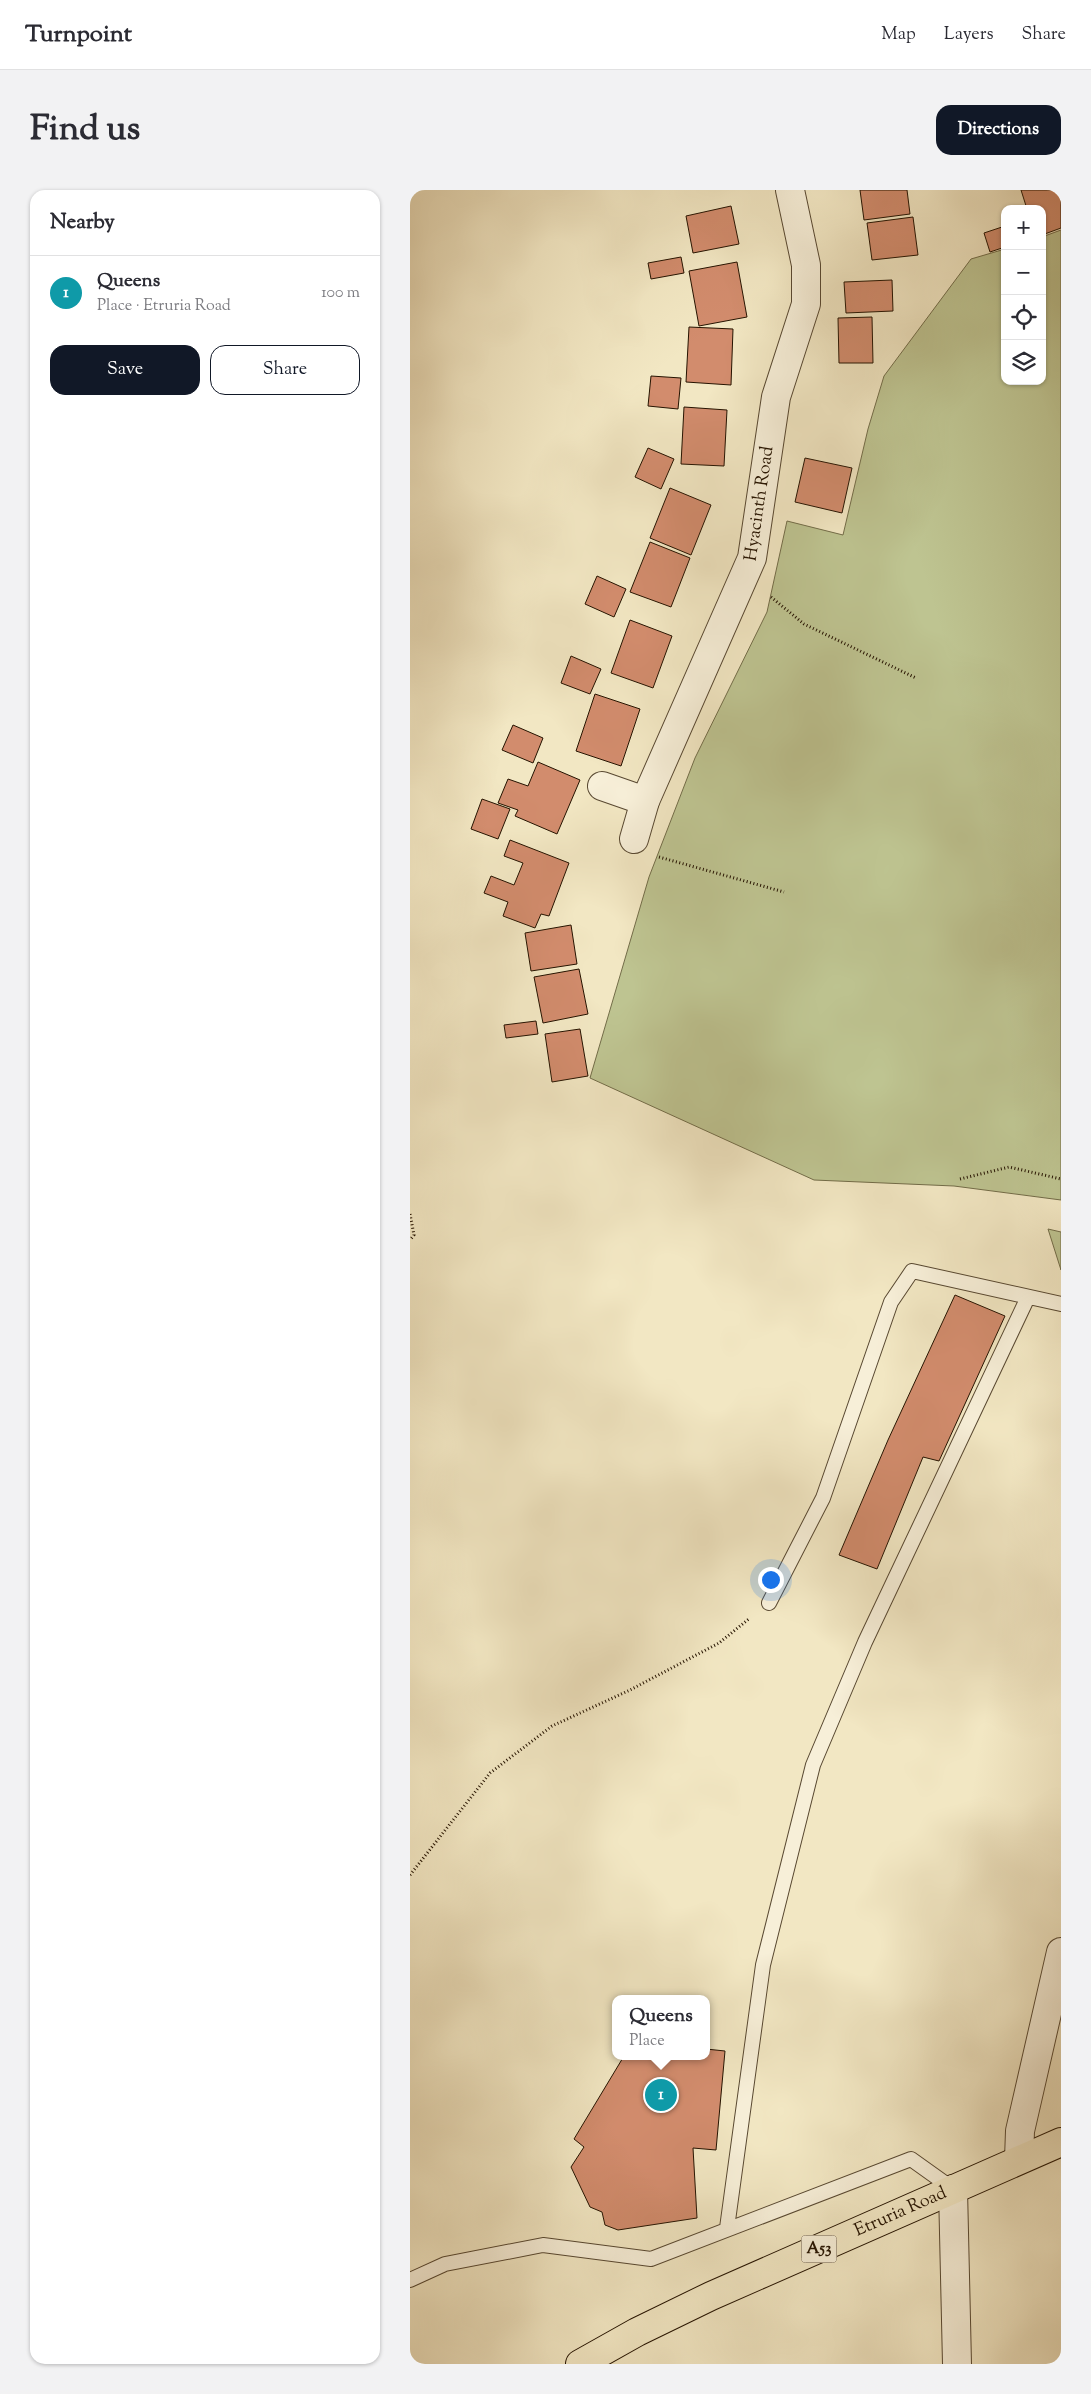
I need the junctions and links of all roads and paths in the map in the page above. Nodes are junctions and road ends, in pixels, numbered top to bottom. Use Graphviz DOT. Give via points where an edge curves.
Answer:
graph roads {
  1 [pos="790,190"];
  2 [pos="744,576"];
  3 [pos="916,678"];
  4 [pos="602,786"];
  5 [pos="645,801"];
  6 [pos="634,840"];
  7 [pos="784,892"];
  8 [pos="960,1179"];
  9 [pos="1061,1179"];
  10 [pos="410,1214"];
  11 [pos="410,1240"];
  12 [pos="1028,1297"];
  13 [pos="1061,1304"];
  14 [pos="769,1603"];
  15 [pos="410,1875"];
  16 [pos="1061,1952"];
  17 [pos="1061,2142"];
  18 [pos="1019,2159"];
  19 [pos="953,2189"];
  20 [pos="727,2228"];
  21 [pos="410,2280"];
  22 [pos="580,2364"];
  23 [pos="957,2364"];
  1 -- 2 [label="street, Hyacinth Road" via="806,265 806,304 776,397 752,558"];
  2 -- 3 [label="path" via="804,624"];
  2 -- 5 [label="street, Hyacinth Road"];
  4 -- 5 [label="street"];
  5 -- 6 [label="street, Hyacinth Road"];
  6 -- 7 [label="path" via="662,858"];
  8 -- 9 [label="path" via="1009,1167"];
  10 -- 11 [label="path" via="414,1235"];
  12 -- 13 [label="lane"];
  12 -- 14 [label="lane" via="912,1271 891,1302 823,1498"];
  12 -- 20 [label="lane" via="865,1642 813,1765 763,1966"];
  14 -- 15 [label="path" via="719,1643 552,1726 529,1743 490,1773"];
  16 -- 18 [label="street" via="1020,2131"];
  17 -- 18 [label="highway, Etruria Road / A53"];
  18 -- 19 [label="highway, Etruria Road / A53"];
  19 -- 20 [label="lane" via="911,2160"];
  19 -- 22 [label="highway, Etruria Road / A53" via="711,2296"];
  19 -- 23 [label="street"];
  20 -- 21 [label="lane" via="651,2259 543,2245 445,2264"];
}
